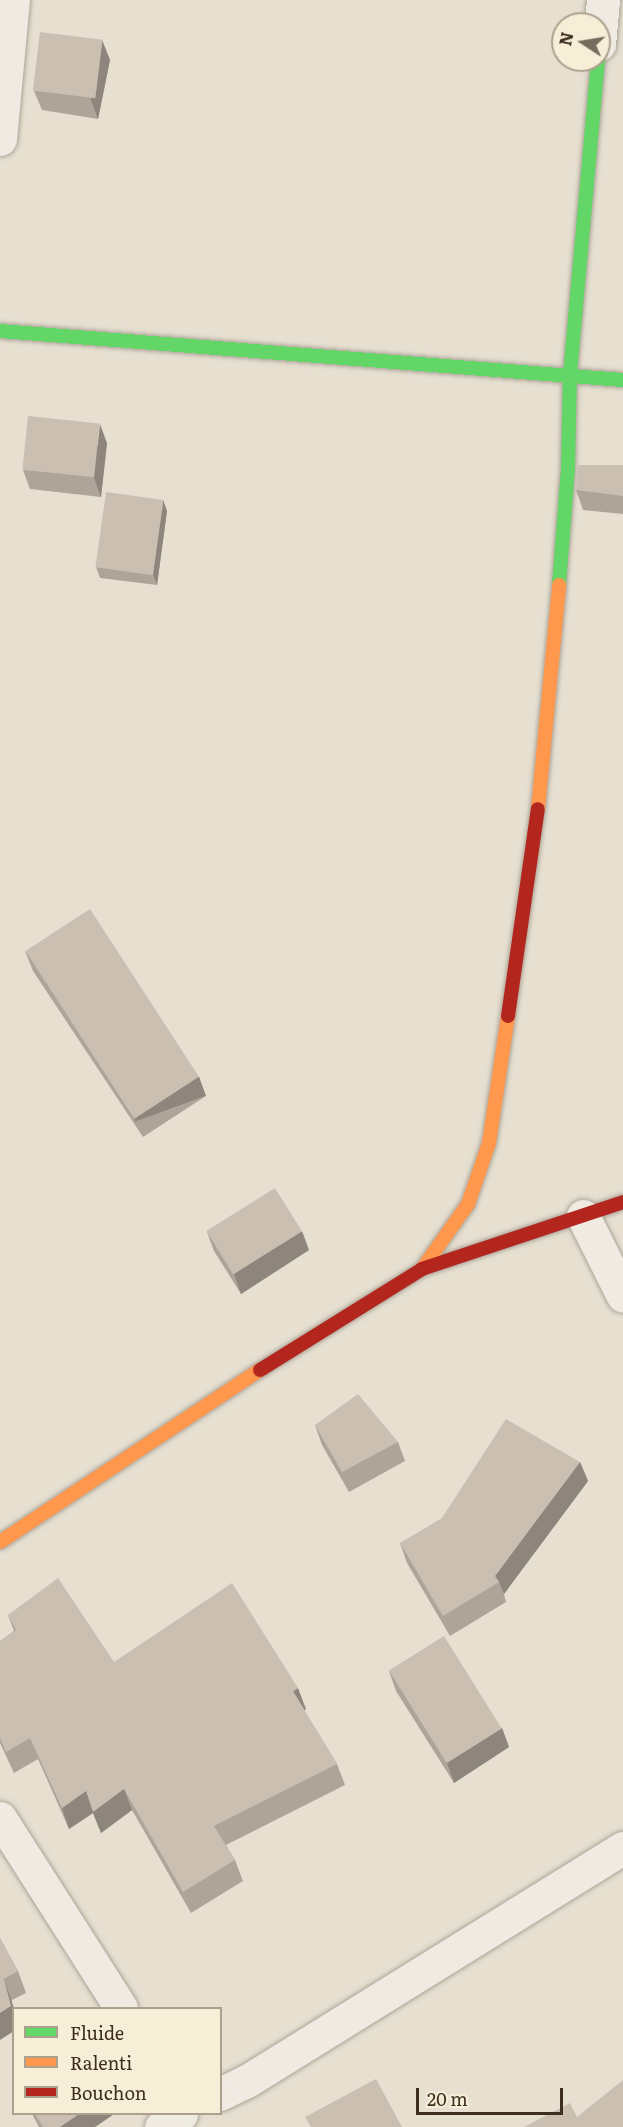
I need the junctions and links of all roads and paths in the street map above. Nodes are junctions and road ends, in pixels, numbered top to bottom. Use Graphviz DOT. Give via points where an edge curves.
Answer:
graph roads {
  1 [pos="13,0"];
  2 [pos="597,72"];
  3 [pos="0,139"];
  4 [pos="0,332"];
  5 [pos="570,374"];
  6 [pos="623,381"];
  7 [pos="623,1202"];
  8 [pos="583,1216"];
  9 [pos="422,1269"];
  10 [pos="623,1296"];
  11 [pos="0,1542"];
  12 [pos="0,1818"];
  13 [pos="623,1848"];
  14 [pos="120,2007"];
  15 [pos="222,2093"];
  16 [pos="179,2115"];
  17 [pos="161,2127"];
  1 -- 3 [label="street"];
  2 -- 5 [label="street"];
  4 -- 5 [label="street"];
  5 -- 6 [label="street"];
  5 -- 9 [label="street" via="568,467 544,769 489,1143 468,1204"];
  7 -- 8 [label="street"];
  8 -- 9 [label="street"];
  8 -- 10 [label="street"];
  9 -- 11 [label="street" via="346,1314"];
  12 -- 14 [label="street"];
  13 -- 15 [label="street"];
  16 -- 17 [label="street"];
}
